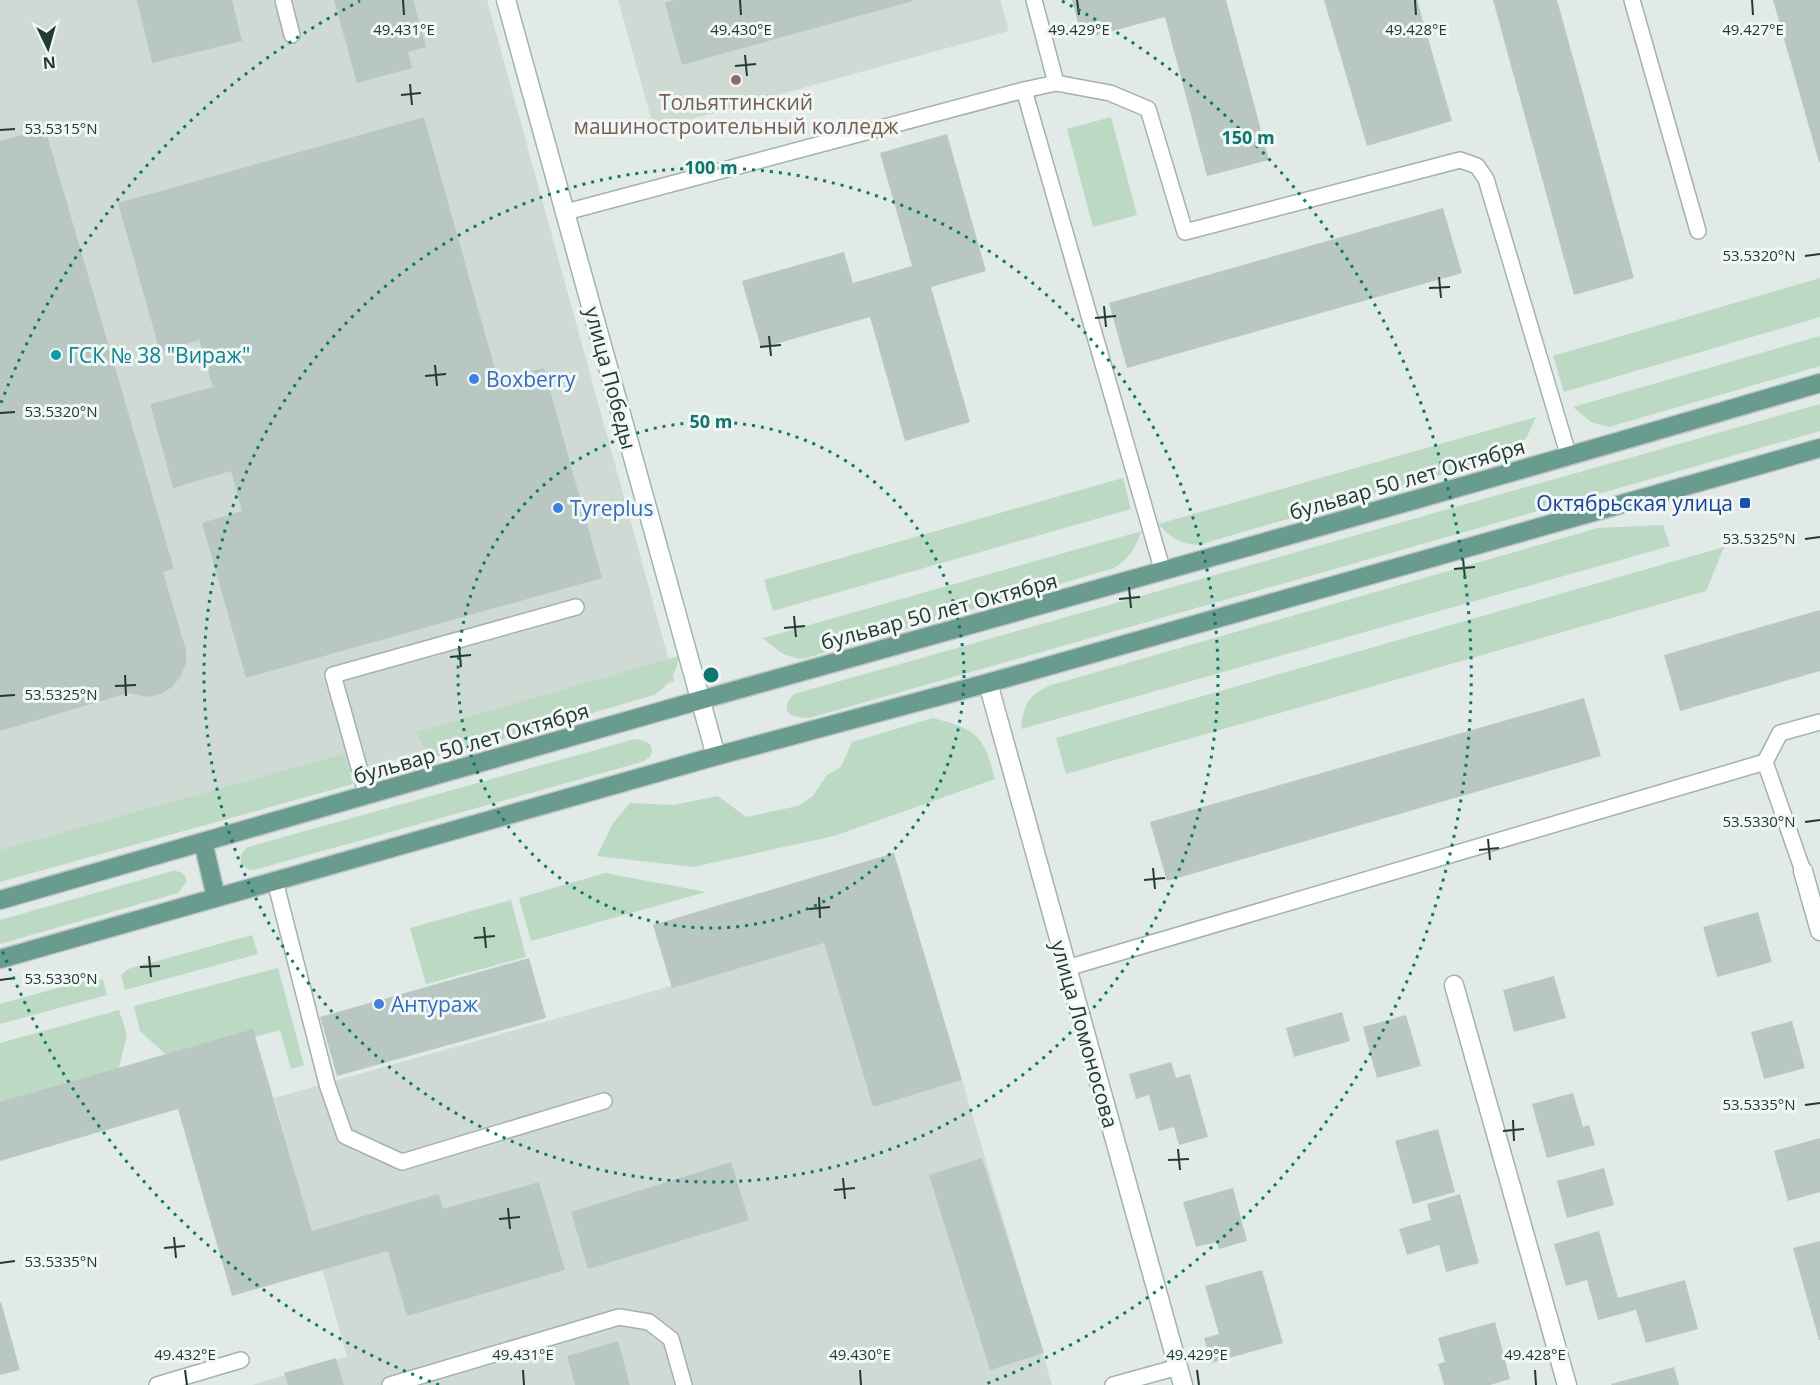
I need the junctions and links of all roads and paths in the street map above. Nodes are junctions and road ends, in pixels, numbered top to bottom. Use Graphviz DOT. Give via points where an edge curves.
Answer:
graph roads {
  1 [pos="283,0"];
  2 [pos="506,0"];
  3 [pos="1034,0"];
  4 [pos="1632,0"];
  5 [pos="292,35"];
  6 [pos="1056,83"];
  7 [pos="1024,90"];
  8 [pos="566,212"];
  9 [pos="1698,231"];
  10 [pos="1820,383"];
  11 [pos="1820,448"];
  12 [pos="1569,457"];
  13 [pos="1163,572"];
  14 [pos="576,607"];
  15 [pos="988,683"];
  16 [pos="700,700"];
  17 [pos="1820,722"];
  18 [pos="716,756"];
  19 [pos="1765,762"];
  20 [pos="367,796"];
  21 [pos="203,842"];
  22 [pos="1803,870"];
  23 [pos="275,881"];
  24 [pos="216,897"];
  25 [pos="0,900"];
  26 [pos="1820,931"];
  27 [pos="0,959"];
  28 [pos="1067,968"];
  29 [pos="1454,985"];
  30 [pos="604,1101"];
  31 [pos="241,1360"];
  32 [pos="1180,1376"];
  33 [pos="157,1385"];
  34 [pos="390,1385"];
  35 [pos="684,1385"];
  36 [pos="1113,1385"];
  37 [pos="1567,1385"];
  1 -- 5 [label="lane"];
  2 -- 8 [label="street, улица Победы"];
  3 -- 6 [label="lane"];
  4 -- 9 [label="lane"];
  6 -- 7 [label="lane"];
  6 -- 12 [label="lane" via="1110,93 1148,109 1185,232 1460,160 1477,166 1486,179"];
  7 -- 8 [label="lane"];
  7 -- 13 [label="lane"];
  8 -- 16 [label="street, улица Победы"];
  10 -- 12 [label="main road, бульвар 50 лет Октября"];
  11 -- 15 [label="main road"];
  12 -- 13 [label="main road, бульвар 50 лет Октября"];
  13 -- 16 [label="main road, бульвар 50 лет Октября"];
  14 -- 20 [label="lane" via="333,675"];
  15 -- 18 [label="main road"];
  15 -- 28 [label="street, улица Ломоносова"];
  16 -- 18 [label="street, улица Победы"];
  16 -- 20 [label="main road, бульвар 50 лет Октября"];
  17 -- 19 [label="lane" via="1780,733"];
  18 -- 23 [label="main road"];
  19 -- 22 [label="lane"];
  19 -- 28 [label="lane"];
  20 -- 21 [label="main road, бульвар 50 лет Октября"];
  21 -- 24 [label="main road"];
  21 -- 25 [label="main road, бульвар 50 лет Октября"];
  22 -- 26 [label="street"];
  23 -- 24 [label="main road"];
  23 -- 30 [label="lane" via="327,1084 345,1136 402,1162"];
  24 -- 27 [label="main road"];
  28 -- 32 [label="street, улица Ломоносова"];
  29 -- 37 [label="street"];
  31 -- 33 [label="lane"];
  32 -- 36 [label="lane"];
  34 -- 35 [label="lane" via="619,1317 649,1322 671,1339"];
}
